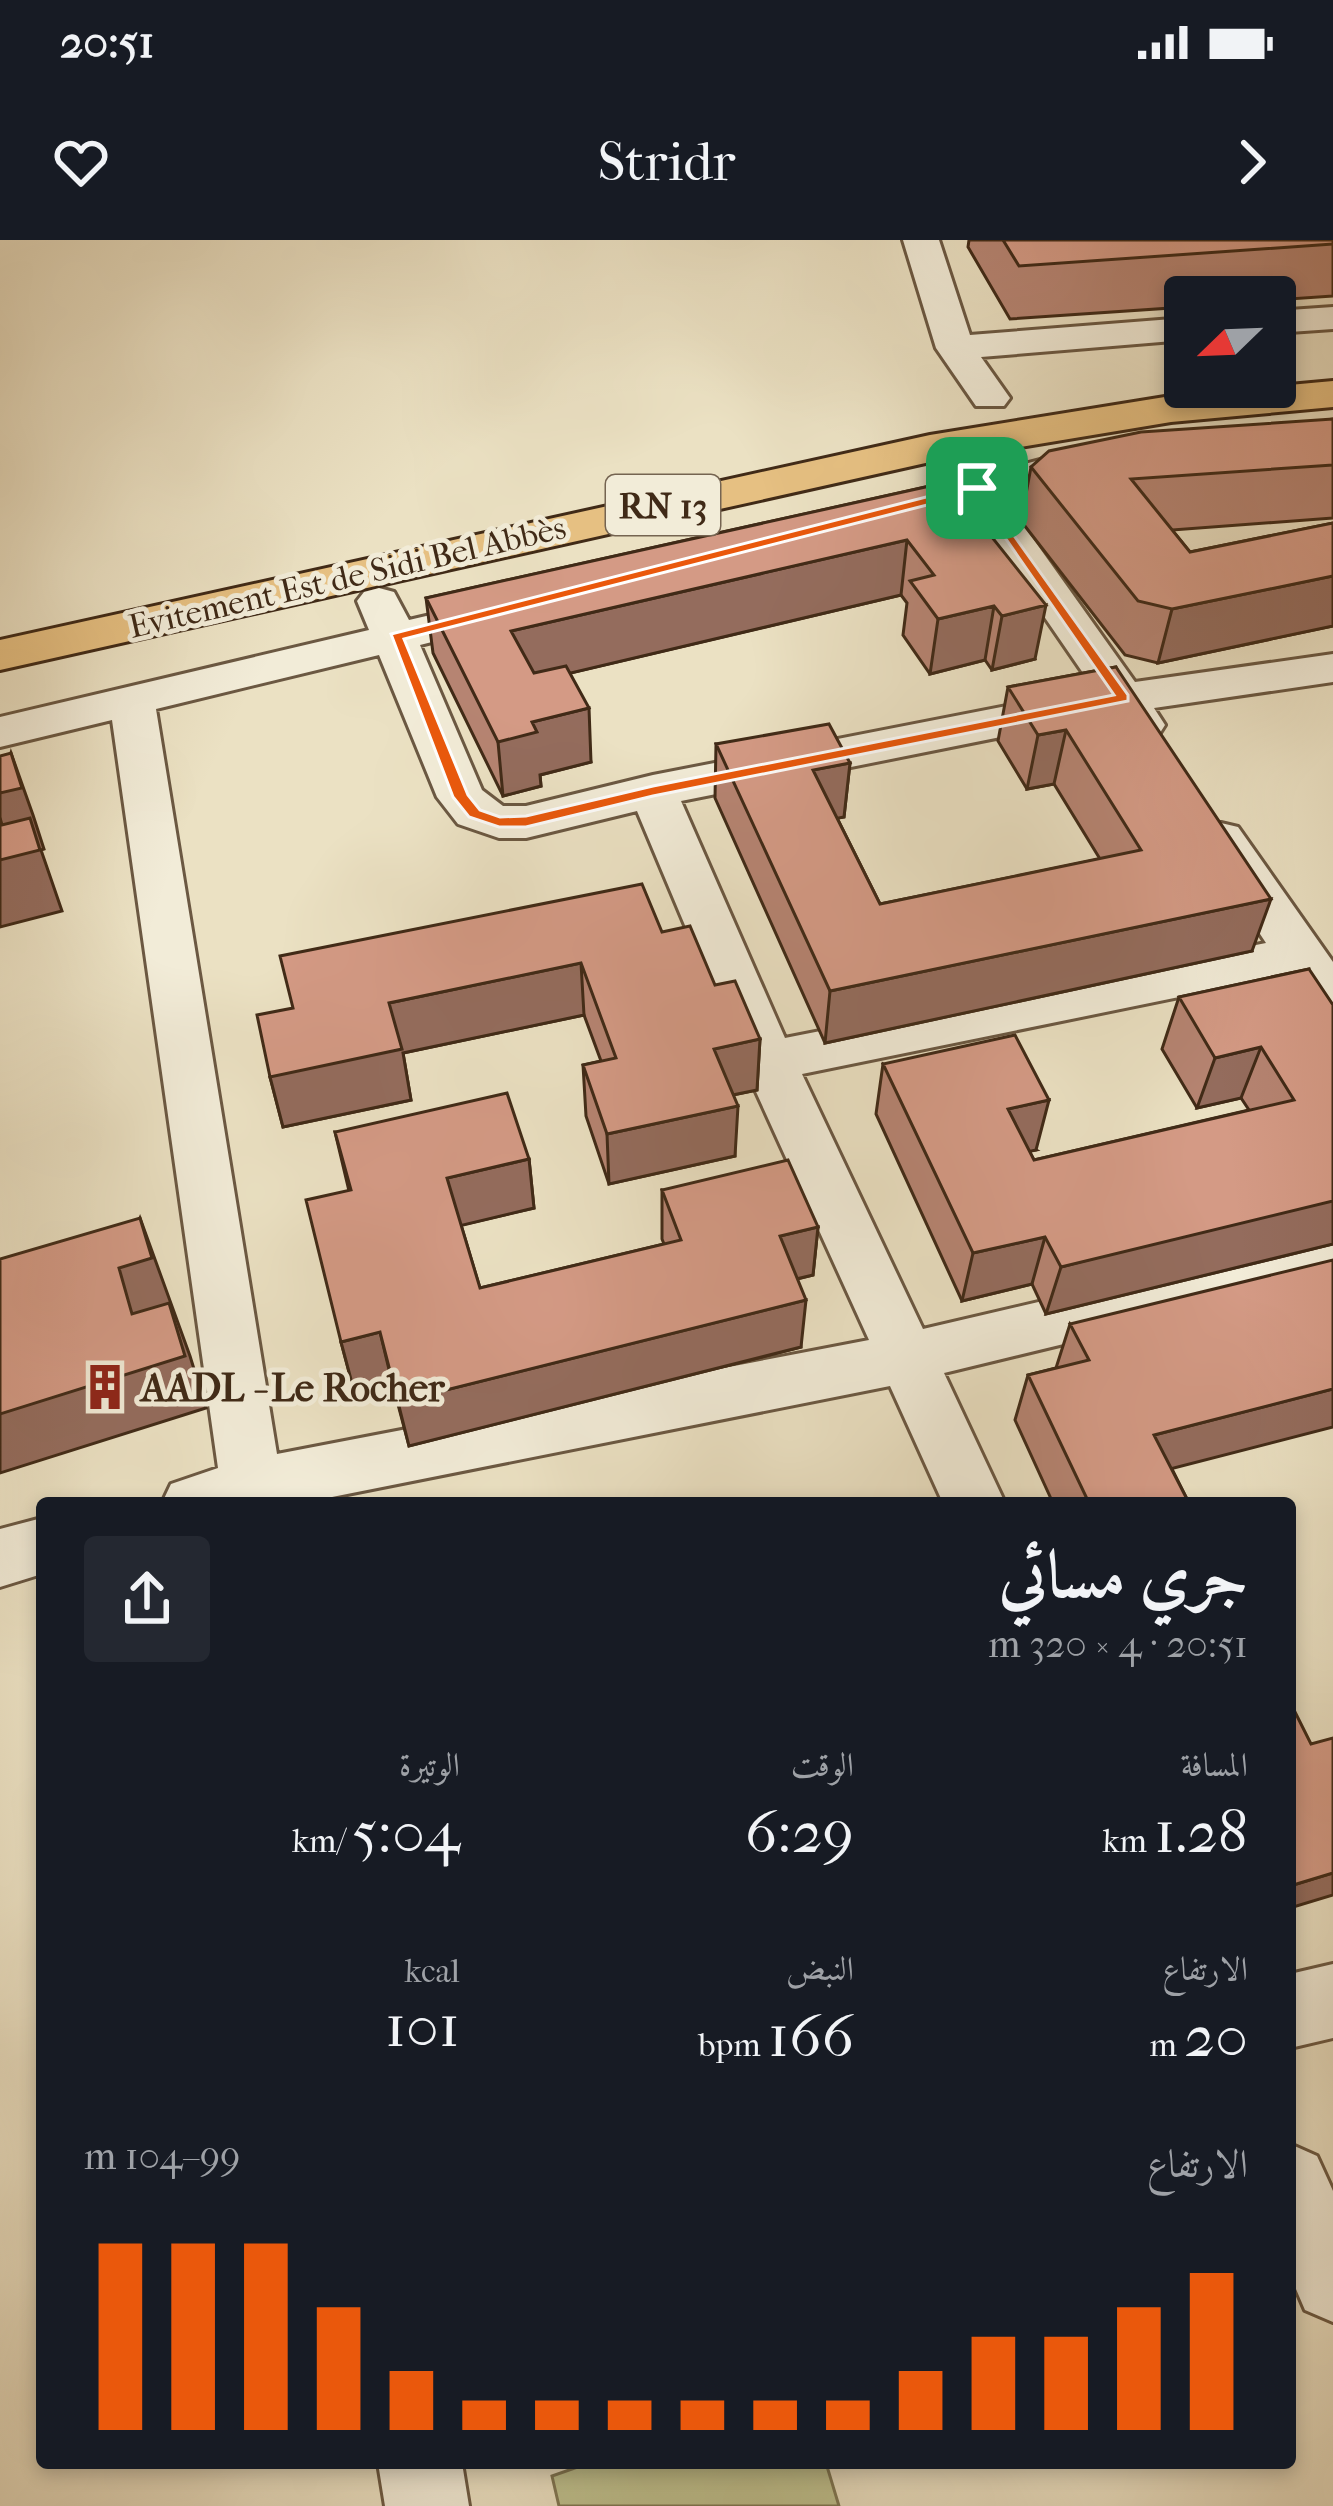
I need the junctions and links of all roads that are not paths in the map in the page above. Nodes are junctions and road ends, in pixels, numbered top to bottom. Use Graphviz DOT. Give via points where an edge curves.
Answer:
graph roads {
  1 [pos="921,240"];
  2 [pos="1333,318"];
  3 [pos="1296,321"];
  4 [pos="1164,331"];
  5 [pos="955,348"];
  6 [pos="1333,362"];
  7 [pos="1296,364"];
  8 [pos="1164,376"];
  9 [pos="1333,394"];
  10 [pos="990,398"];
  11 [pos="1333,435"];
  12 [pos="945,444"];
  13 [pos="977,488"];
  14 [pos="832,528"];
  15 [pos="392,600"];
  16 [pos="540,602"];
  17 [pos="22,606"];
  18 [pos="0,655"];
  19 [pos="1333,668"];
  20 [pos="1123,698"];
  21 [pos="132,701"];
  22 [pos="0,732"];
  23 [pos="1164,757"];
  24 [pos="653,791"];
  25 [pos="1191,796"];
  26 [pos="1301,954"];
  27 [pos="1333,1002"];
  28 [pos="769,1061"];
  29 [pos="1333,1256"];
  30 [pos="905,1358"];
  31 [pos="253,1495"];
  32 [pos="971,1497"];
  33 [pos="36,1548"];
  34 [pos="0,1558"];
  35 [pos="1333,2001"];
  36 [pos="1296,2010"];
  37 [pos="1296,2197"];
  38 [pos="1333,2282"];
  39 [pos="421,2469"];
  40 [pos="427,2506"];
  1 -- 5 [label="street"];
  2 -- 3 [label="street"];
  4 -- 5 [label="street"];
  5 -- 10 [label="street"];
  6 -- 7 [label="highway"];
  8 -- 10 [label="highway, Evitement Est de Sidi Bel Abbès / RN 13"];
  9 -- 12 [label="highway, Evitement Est de Sidi Bel Abbès / RN 13" via="1100,417"];
  10 -- 17 [label="highway, Evitement Est de Sidi Bel Abbès / RN 13"];
  11 -- 13 [label="street" via="1123,451"];
  12 -- 13 [label="street"];
  12 -- 15 [label="highway, Evitement Est de Sidi Bel Abbès / RN 13"];
  13 -- 14 [label="street"];
  13 -- 20 [label="street"];
  15 -- 16 [label="street"];
  15 -- 18 [label="highway, Evitement Est de Sidi Bel Abbès / RN 13" via="312,584"];
  15 -- 21 [label="street"];
  15 -- 24 [label="street" via="452,777 475,813 526,822"];
  19 -- 20 [label="street"];
  20 -- 23 [label="street"];
  20 -- 24 [label="street"];
  21 -- 22 [label="street"];
  21 -- 31 [label="street"];
  24 -- 28 [label="street"];
  25 -- 26 [label="street"];
  26 -- 27 [label="street"];
  26 -- 28 [label="street"];
  28 -- 30 [label="street"];
  29 -- 30 [label="street"];
  30 -- 31 [label="street"];
  30 -- 32 [label="street"];
  33 -- 34 [label="street"];
  35 -- 36 [label="street"];
  37 -- 38 [label="street"];
  39 -- 40 [label="street"];
}
